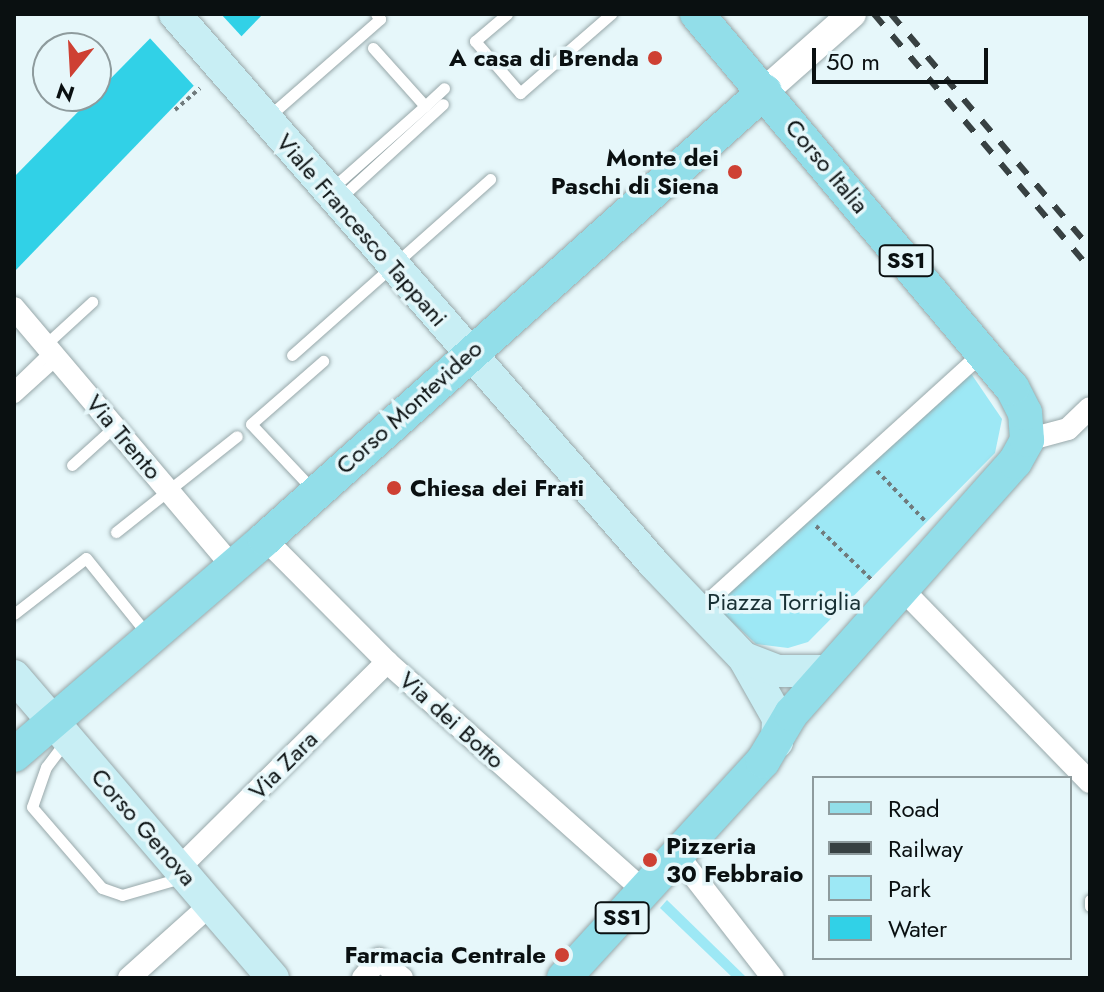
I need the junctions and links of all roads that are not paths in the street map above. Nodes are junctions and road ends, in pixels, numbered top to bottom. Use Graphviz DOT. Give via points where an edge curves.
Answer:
graph roads {
  1 [pos="175,14"];
  2 [pos="376,14"];
  3 [pos="507,14"];
  4 [pos="611,14"];
  5 [pos="697,14"];
  6 [pos="852,14"];
  7 [pos="373,48"];
  8 [pos="444,88"];
  9 [pos="765,91"];
  10 [pos="443,104"];
  11 [pos="425,106"];
  12 [pos="265,119"];
  13 [pos="490,179"];
  14 [pos="333,195"];
  15 [pos="395,266"];
  16 [pos="92,302"];
  17 [pos="14,308"];
  18 [pos="51,352"];
  19 [pos="469,352"];
  20 [pos="983,353"];
  21 [pos="292,355"];
  22 [pos="323,361"];
  23 [pos="14,386"];
  24 [pos="15,397"];
  25 [pos="1090,408"];
  26 [pos="114,427"];
  27 [pos="237,436"];
  28 [pos="1027,440"];
  29 [pos="72,465"];
  30 [pos="168,490"];
  31 [pos="315,492"];
  32 [pos="116,532"];
  33 [pos="265,539"];
  34 [pos="233,567"];
  35 [pos="897,594"];
  36 [pos="698,611"];
  37 [pos="14,614"];
  38 [pos="149,638"];
  39 [pos="744,658"];
  40 [pos="387,662"];
  41 [pos="828,671"];
  42 [pos="14,676"];
  43 [pos="784,728"];
  44 [pos="60,729"];
  45 [pos="14,755"];
  46 [pos="1090,782"];
  47 [pos="679,857"];
  48 [pos="182,872"];
  49 [pos="646,893"];
  50 [pos="210,905"];
  51 [pos="129,978"];
  52 [pos="273,978"];
  53 [pos="363,978"];
  54 [pos="402,978"];
  55 [pos="564,978"];
  56 [pos="773,978"];
  1 -- 12 [label="main road, Viale Francesco Tappani" via="209,76"];
  2 -- 12 [label="lane" via="380,19"];
  3 -- 4 [label="lane" via="475,41 520,93"];
  5 -- 9 [label="main road, Corso Italia / SS1"];
  6 -- 9 [label="street"];
  7 -- 11 [label="lane"];
  8 -- 11 [label="lane"];
  9 -- 19 [label="main road, Corso Montevideo"];
  9 -- 20 [label="main road, Corso Italia / SS1"];
  10 -- 14 [label="lane"];
  11 -- 14 [label="lane"];
  12 -- 14 [label="main road, Viale Francesco Tappani"];
  13 -- 15 [label="lane"];
  14 -- 15 [label="main road, Viale Francesco Tappani"];
  15 -- 19 [label="main road, Viale Francesco Tappani"];
  15 -- 21 [label="lane"];
  16 -- 18 [label="lane"];
  17 -- 18 [label="street, Via Trento"];
  18 -- 23 [label="lane"];
  18 -- 24 [label="lane"];
  18 -- 26 [label="street, Via Trento"];
  19 -- 31 [label="main road, Corso Montevideo"];
  19 -- 36 [label="main road, Viale Francesco Tappani"];
  20 -- 28 [label="main road, Corso Italia / SS1" via="1025,413"];
  20 -- 36 [label="street"];
  22 -- 31 [label="lane" via="251,424"];
  25 -- 28 [label="street" via="1068,429"];
  26 -- 29 [label="lane"];
  26 -- 30 [label="street, Via Trento"];
  27 -- 30 [label="lane"];
  28 -- 35 [label="main road, SS1" via="1015,462"];
  30 -- 32 [label="lane"];
  30 -- 34 [label="street, Via Trento"];
  31 -- 33 [label="main road, Corso Montevideo"];
  33 -- 34 [label="main road, Corso Montevideo"];
  33 -- 40 [label="street, Via dei Botto"];
  34 -- 38 [label="main road, Corso Montevideo"];
  35 -- 41 [label="main road, SS1"];
  35 -- 46 [label="street"];
  36 -- 39 [label="main road, Viale Francesco Tappani"];
  37 -- 38 [label="lane" via="86,558"];
  38 -- 44 [label="main road, Corso Montevideo"];
  39 -- 41 [label="main road, Viale Francesco Tappani" via="778,671"];
  39 -- 43 [label="main road, Viale Francesco Tappani"];
  40 -- 48 [label="street, Via Zara"];
  40 -- 49 [label="street, Via dei Botto"];
  41 -- 43 [label="main road, SS1"];
  42 -- 44 [label="main road, Corso Genova"];
  43 -- 47 [label="main road, SS1"];
  44 -- 45 [label="main road, Corso Montevideo"];
  44 -- 48 [label="main road, Corso Genova"];
  44 -- 48 [label="lane" via="32,807 102,888 122,895"];
  47 -- 49 [label="main road, SS1"];
  47 -- 56 [label="street"];
  48 -- 50 [label="main road, Corso Genova"];
  49 -- 55 [label="main road, SS1"];
  50 -- 51 [label="street"];
  50 -- 52 [label="main road, Corso Genova"];
  53 -- 54 [label="street" via="379,959"];
}
